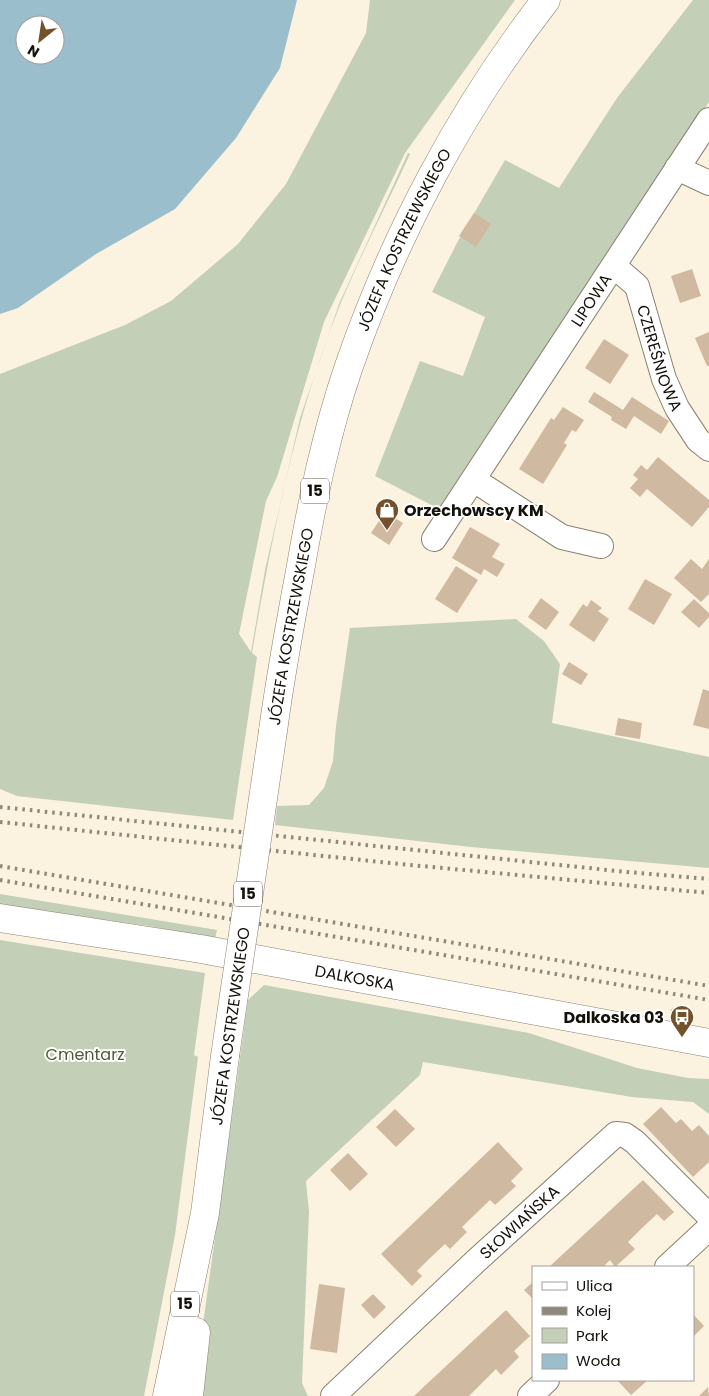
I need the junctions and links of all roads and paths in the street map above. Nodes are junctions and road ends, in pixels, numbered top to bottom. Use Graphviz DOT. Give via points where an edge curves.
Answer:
graph roads {
  1 [pos="546,0"];
  2 [pos="709,120"];
  3 [pos="677,168"];
  4 [pos="709,183"];
  5 [pos="614,266"];
  6 [pos="709,450"];
  7 [pos="474,480"];
  8 [pos="434,539"];
  9 [pos="601,546"];
  10 [pos="0,918"];
  11 [pos="709,1043"];
  12 [pos="205,1213"];
  13 [pos="709,1216"];
  14 [pos="709,1228"];
  15 [pos="668,1266"];
  16 [pos="546,1381"];
  17 [pos="167,1396"];
  18 [pos="189,1396"];
  19 [pos="333,1396"];
  20 [pos="530,1396"];
  1 -- 12 [label="main road, JÓZEFA KOSTRZEWSKIEGO / 15, bridge" via="495,71 448,149 392,260 352,358 327,439 279,684"];
  2 -- 3 [label="street, LIPOWA"];
  3 -- 4 [label="street"];
  3 -- 5 [label="street, LIPOWA"];
  5 -- 6 [label="street, CZEREŚNIOWA" via="637,286 664,379 677,408 698,440"];
  5 -- 7 [label="street, LIPOWA"];
  7 -- 8 [label="street, LIPOWA"];
  7 -- 9 [label="street" via="562,537"];
  10 -- 11 [label="main road, DALKOSKA" via="201,948"];
  12 -- 17 [label="main road, JÓZEFA KOSTRZEWSKIEGO / 15"];
  12 -- 18 [label="main road, JÓZEFA KOSTRZEWSKIEGO / 15" via="204,1267"];
  13 -- 19 [label="street, SŁOWIAŃSKA" via="635,1142 625,1135 616,1134"];
  14 -- 15 [label="street"];
  16 -- 20 [label="street"];
}
